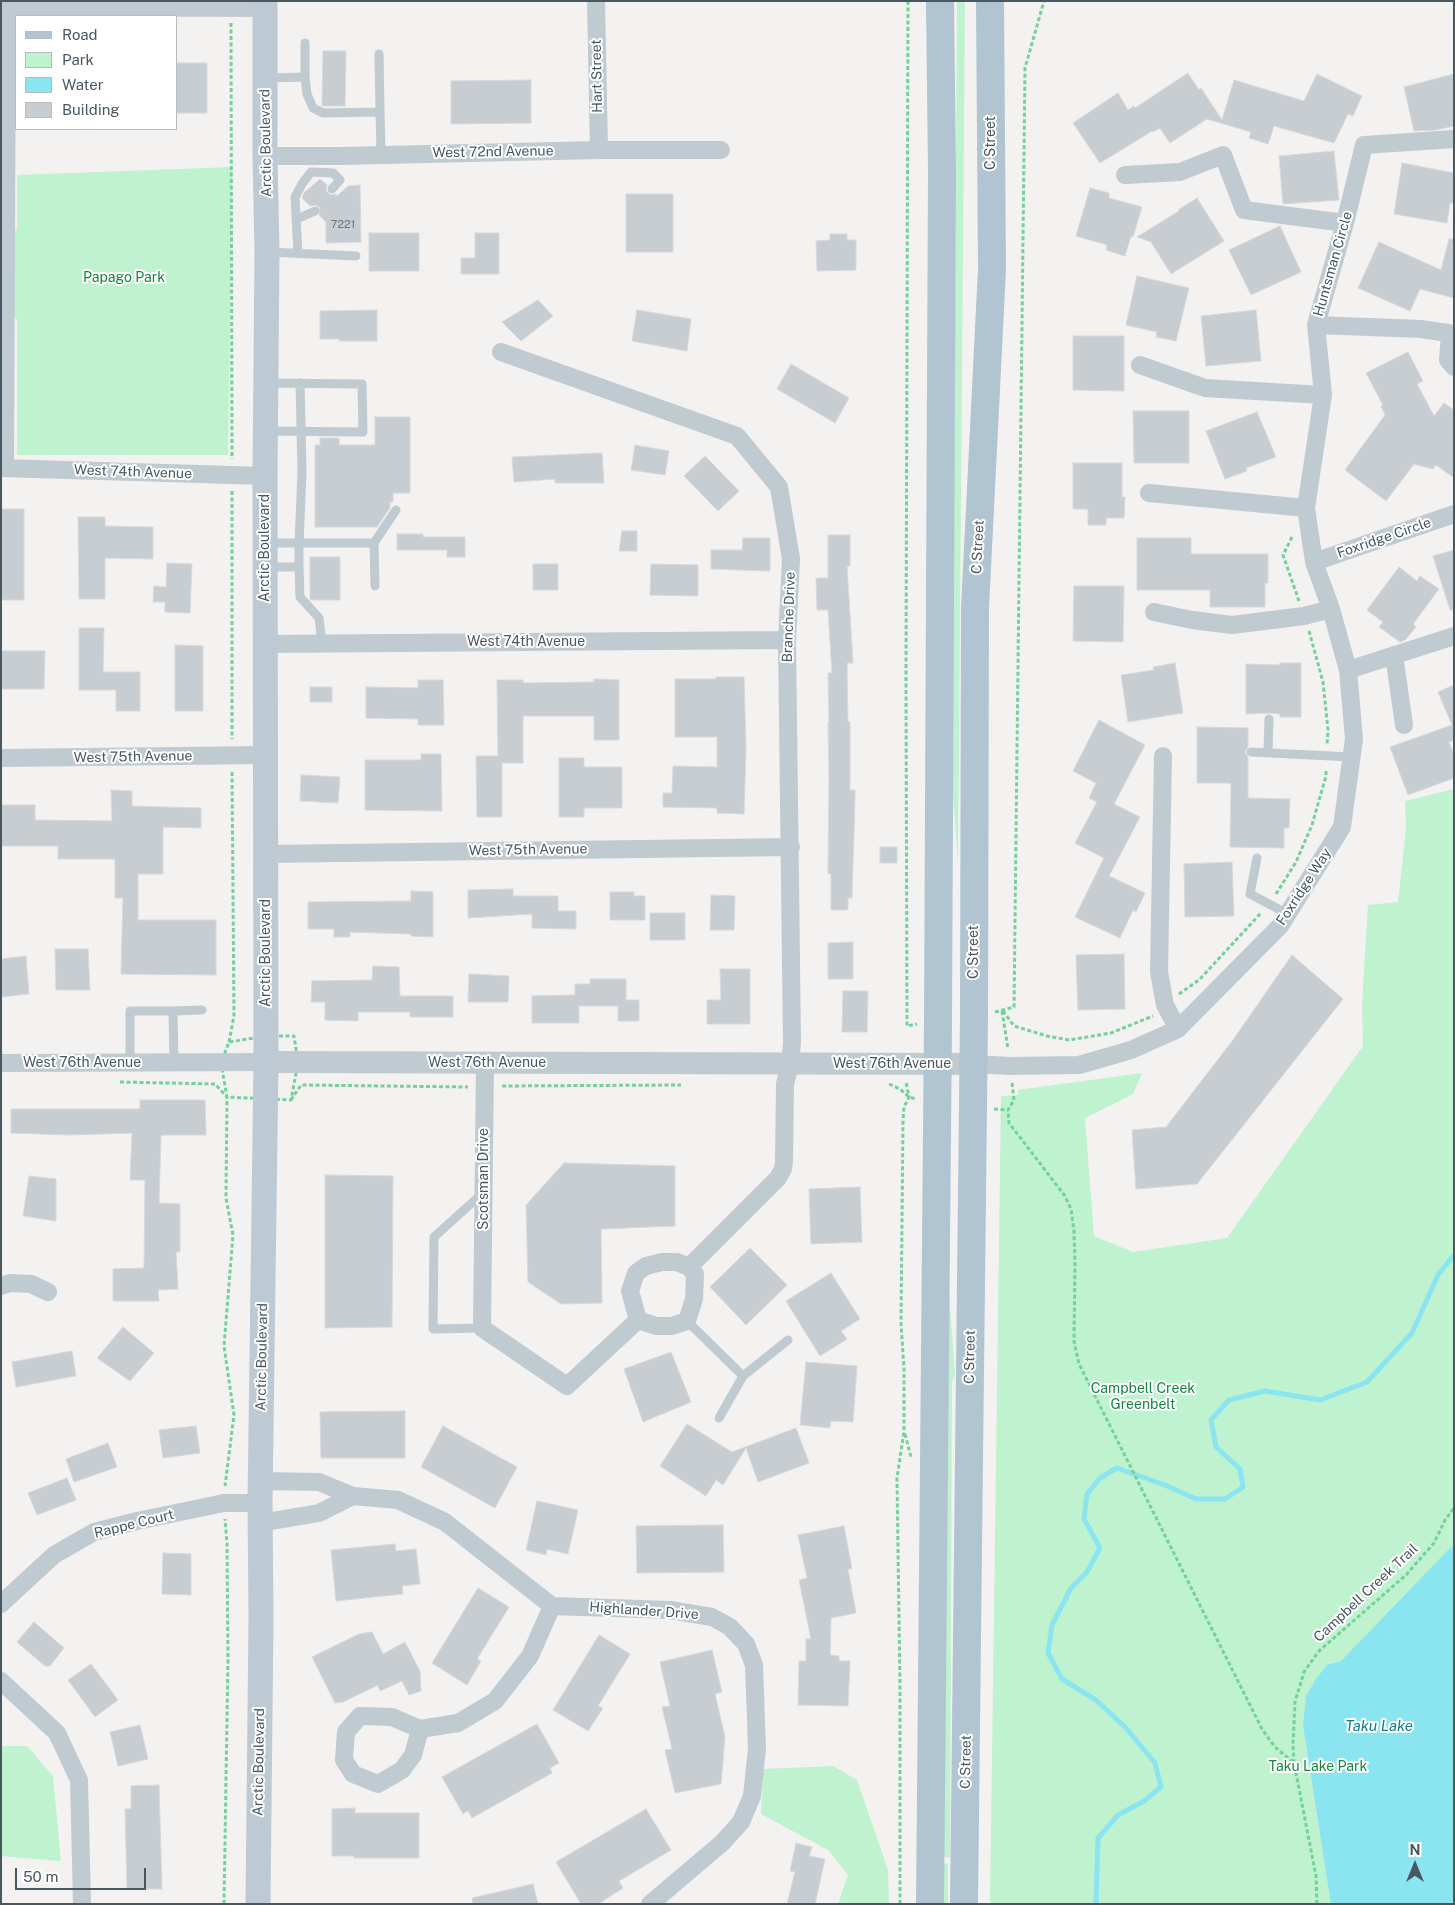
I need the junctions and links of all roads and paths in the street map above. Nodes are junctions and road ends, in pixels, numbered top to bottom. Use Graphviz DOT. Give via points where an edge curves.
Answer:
graph roads {
  1 [pos="596,1"];
  2 [pos="908,1"];
  3 [pos="940,1"];
  4 [pos="990,1"];
  5 [pos="1044,1"];
  6 [pos="265,5"];
  7 [pos="4,7"];
  8 [pos="231,8"];
  9 [pos="305,43"];
  10 [pos="379,54"];
  11 [pos="305,77"];
  12 [pos="265,78"];
  13 [pos="380,112"];
  14 [pos="1454,139"];
  15 [pos="599,150"];
  16 [pos="722,150"];
  17 [pos="381,154"];
  18 [pos="265,156"];
  19 [pos="341,156"];
  20 [pos="333,173"];
  21 [pos="1125,174"];
  22 [pos="332,189"];
  23 [pos="315,211"];
  24 [pos="297,219"];
  25 [pos="1345,223"];
  26 [pos="3,239"];
  27 [pos="267,252"];
  28 [pos="298,254"];
  29 [pos="356,256"];
  30 [pos="1316,325"];
  31 [pos="1452,334"];
  32 [pos="501,352"];
  33 [pos="1140,365"];
  34 [pos="1454,367"];
  35 [pos="266,382"];
  36 [pos="300,383"];
  37 [pos="1323,395"];
  38 [pos="266,431"];
  39 [pos="301,432"];
  40 [pos="3,468"];
  41 [pos="232,475"];
  42 [pos="265,476"];
  43 [pos="1149,493"];
  44 [pos="1306,508"];
  45 [pos="396,510"];
  46 [pos="1454,514"];
  47 [pos="299,543"];
  48 [pos="374,543"];
  49 [pos="266,555"];
  50 [pos="1314,562"];
  51 [pos="299,567"];
  52 [pos="375,586"];
  53 [pos="1331,609"];
  54 [pos="1154,612"];
  55 [pos="1304,616"];
  56 [pos="1454,636"];
  57 [pos="787,640"];
  58 [pos="322,643"];
  59 [pos="266,644"];
  60 [pos="1394,655"];
  61 [pos="1348,670"];
  62 [pos="1270,719"];
  63 [pos="1404,725"];
  64 [pos="1251,752"];
  65 [pos="1268,752"];
  66 [pos="1327,754"];
  67 [pos="232,755"];
  68 [pos="266,755"];
  69 [pos="1163,756"];
  70 [pos="1351,757"];
  71 [pos="1,758"];
  72 [pos="791,847"];
  73 [pos="266,854"];
  74 [pos="1257,858"];
  75 [pos="1269,904"];
  76 [pos="1288,914"];
  77 [pos="1165,1005"];
  78 [pos="202,1010"];
  79 [pos="173,1011"];
  80 [pos="907,1026"];
  81 [pos="1178,1029"];
  82 [pos="229,1042"];
  83 [pos="266,1062"];
  84 [pos="1,1063"];
  85 [pos="130,1063"];
  86 [pos="174,1063"];
  87 [pos="485,1063"];
  88 [pos="790,1064"];
  89 [pos="937,1064"];
  90 [pos="974,1064"];
  91 [pos="111,1082"];
  92 [pos="888,1084"];
  93 [pos="682,1085"];
  94 [pos="484,1086"];
  95 [pos="227,1097"];
  96 [pos="291,1100"];
  97 [pos="1008,1110"];
  98 [pos="484,1192"];
  99 [pos="690,1267"];
  100 [pos="1,1286"];
  101 [pos="48,1292"];
  102 [pos="638,1320"];
  103 [pos="686,1321"];
  104 [pos="482,1328"];
  105 [pos="788,1340"];
  106 [pos="743,1376"];
  107 [pos="718,1418"];
  108 [pos="353,1496"];
  109 [pos="260,1502"];
  110 [pos="1454,1508"];
  111 [pos="1,1604"];
  112 [pos="552,1606"];
  113 [pos="1,1681"];
  114 [pos="420,1728"];
  115 [pos="1294,1763"];
  116 [pos="82,1904"];
  117 [pos="258,1904"];
  118 [pos="650,1904"];
  119 [pos="900,1904"];
  120 [pos="930,1904"];
  121 [pos="964,1904"];
  122 [pos="1317,1904"];
  1 -- 15 [label="street, Hart Street"];
  2 -- 80 [label="path"];
  3 -- 89 [label="main road" via="942,182"];
  4 -- 90 [label="main road, C Street" via="992,269 975,608"];
  5 -- 77 [label="path" via="1025,68 1014,1007 1002,1010 1014,1026 1069,1040 1111,1033 1153,1016"];
  6 -- 8 [label="street"];
  6 -- 12 [label="main road, Arctic Boulevard"];
  7 -- 8 [label="street"];
  7 -- 26 [label="street"];
  8 -- 41 [label="path"];
  9 -- 11 [label="lane"];
  10 -- 13 [label="lane"];
  11 -- 12 [label="lane"];
  11 -- 13 [label="lane" via="313,108 323,113"];
  12 -- 18 [label="main road, Arctic Boulevard"];
  13 -- 17 [label="lane"];
  14 -- 25 [label="street, Huntsman Circle" via="1364,145"];
  15 -- 16 [label="street, West 72nd Avenue"];
  15 -- 17 [label="street, West 72nd Avenue"];
  17 -- 19 [label="street, West 72nd Avenue"];
  18 -- 19 [label="street, West 72nd Avenue"];
  18 -- 27 [label="main road, Arctic Boulevard"];
  19 -- 20 [label="lane"];
  20 -- 22 [label="lane" via="340,180"];
  20 -- 24 [label="lane" via="311,172 295,197"];
  21 -- 25 [label="street" via="1180,172 1223,155 1244,210"];
  23 -- 24 [label="lane"];
  24 -- 28 [label="lane"];
  25 -- 30 [label="street, Huntsman Circle"];
  26 -- 40 [label="street"];
  27 -- 28 [label="lane"];
  27 -- 35 [label="main road, Arctic Boulevard"];
  28 -- 29 [label="lane"];
  30 -- 31 [label="street"];
  30 -- 37 [label="street, Huntsman Circle"];
  31 -- 34 [label="street" via="1448,360"];
  32 -- 57 [label="street, Branche Drive" via="737,436 778,487 791,559"];
  33 -- 37 [label="street" via="1205,388"];
  35 -- 36 [label="lane"];
  35 -- 38 [label="main road, Arctic Boulevard"];
  36 -- 39 [label="lane"];
  36 -- 39 [label="lane" via="362,384 363,432"];
  37 -- 44 [label="street, Huntsman Circle"];
  38 -- 39 [label="lane"];
  38 -- 42 [label="main road, Arctic Boulevard"];
  39 -- 47 [label="lane"];
  40 -- 41 [label="street, West 74th Avenue"];
  41 -- 42 [label="street, West 74th Avenue"];
  41 -- 67 [label="path"];
  42 -- 49 [label="main road, Arctic Boulevard"];
  43 -- 44 [label="street"];
  44 -- 50 [label="street, Huntsman Circle"];
  44 -- 55 [label="path" via="1283,555"];
  45 -- 48 [label="lane"];
  46 -- 50 [label="street, Foxridge Circle"];
  47 -- 48 [label="lane"];
  47 -- 49 [label="lane"];
  47 -- 51 [label="lane"];
  48 -- 52 [label="lane"];
  49 -- 51 [label="lane"];
  49 -- 59 [label="main road, Arctic Boulevard"];
  50 -- 53 [label="street, Foxridge Way"];
  51 -- 58 [label="lane" via="300,597 319,618"];
  53 -- 55 [label="street"];
  53 -- 61 [label="street, Foxridge Way"];
  54 -- 55 [label="street" via="1232,625"];
  55 -- 66 [label="path" via="1323,682"];
  56 -- 60 [label="street"];
  57 -- 58 [label="street, West 74th Avenue"];
  57 -- 72 [label="street, Branche Drive"];
  58 -- 59 [label="street, West 74th Avenue"];
  59 -- 68 [label="main road, Arctic Boulevard"];
  60 -- 61 [label="street"];
  60 -- 63 [label="street"];
  61 -- 70 [label="street, Foxridge Way" via="1354,739"];
  62 -- 65 [label="lane"];
  64 -- 65 [label="lane"];
  65 -- 66 [label="lane"];
  66 -- 70 [label="lane"];
  66 -- 75 [label="path" via="1326,776 1312,825 1296,862"];
  67 -- 68 [label="street, West 75th Avenue"];
  67 -- 71 [label="street, West 75th Avenue"];
  67 -- 82 [label="path" via="234,1016"];
  68 -- 73 [label="main road, Arctic Boulevard"];
  69 -- 77 [label="street" via="1159,972"];
  70 -- 76 [label="street, Foxridge Way" via="1342,827"];
  72 -- 73 [label="street, West 75th Avenue"];
  72 -- 88 [label="street, Branche Drive"];
  73 -- 83 [label="main road, Arctic Boulevard"];
  74 -- 75 [label="lane" via="1250,894"];
  75 -- 76 [label="lane"];
  75 -- 77 [label="path" via="1199,980"];
  76 -- 81 [label="street, Foxridge Way" via="1280,926"];
  77 -- 81 [label="street"];
  78 -- 79 [label="lane"];
  79 -- 85 [label="lane" via="130,1011"];
  79 -- 86 [label="lane"];
  81 -- 90 [label="street, Foxridge Way" via="1131,1050 1079,1065"];
  83 -- 86 [label="street, West 76th Avenue"];
  83 -- 87 [label="street, West 76th Avenue"];
  83 -- 109 [label="main road, Arctic Boulevard"];
  84 -- 85 [label="street, West 76th Avenue"];
  85 -- 86 [label="street, West 76th Avenue"];
  87 -- 88 [label="street, West 76th Avenue"];
  87 -- 94 [label="street, Scotsman Drive"];
  88 -- 89 [label="street, West 76th Avenue"];
  88 -- 99 [label="street, Branche Drive" via="785,1084 783,1169 778,1178"];
  89 -- 90 [label="street, West 76th Avenue"];
  89 -- 120 [label="main road"];
  90 -- 121 [label="main road, C Street"];
  91 -- 95 [label="path" via="215,1084"];
  92 -- 119 [label="path" via="909,1097 903,1120 901,1323 904,1431 897,1478"];
  93 -- 94 [label="path"];
  94 -- 96 [label="path" via="301,1085"];
  94 -- 98 [label="street, Scotsman Drive"];
  97 -- 115 [label="path" via="1009,1123 1066,1196 1070,1210 1074,1231 1074,1341 1079,1364 1262,1729 1275,1747"];
  98 -- 104 [label="street, Scotsman Drive"];
  98 -- 104 [label="lane" via="434,1237 433,1329"];
  99 -- 102 [label="street" via="677,1262 662,1262 646,1266 636,1273 630,1291"];
  99 -- 103 [label="street" via="695,1274 696,1285"];
  100 -- 101 [label="street" via="31,1284"];
  102 -- 103 [label="street" via="656,1326 672,1326"];
  102 -- 104 [label="street" via="567,1386"];
  103 -- 106 [label="lane"];
  105 -- 106 [label="lane"];
  106 -- 107 [label="lane"];
  108 -- 109 [label="street" via="319,1513"];
  108 -- 109 [label="street" via="319,1482"];
  108 -- 112 [label="street" via="398,1500 445,1522"];
  109 -- 111 [label="street, Rappe Court" via="224,1503 94,1532 54,1554"];
  109 -- 117 [label="main road, Arctic Boulevard"];
  110 -- 115 [label="path, Campbell Creek Trail" via="1434,1543 1412,1568 1319,1651 1304,1672 1295,1702"];
  112 -- 114 [label="street" via="530,1656 495,1701 458,1723"];
  112 -- 118 [label="street, Highlander Drive" via="670,1610 712,1617 730,1627 746,1644 754,1665 757,1748 752,1796 741,1822 722,1843"];
  113 -- 116 [label="street" via="57,1733 79,1780"];
  114 -- 114 [label="street" via="392,1717 360,1716 346,1732 344,1760 353,1774 378,1784 402,1770 414,1755"];
  115 -- 122 [label="path, Campbell Creek Trail" via="1316,1876"];
}
